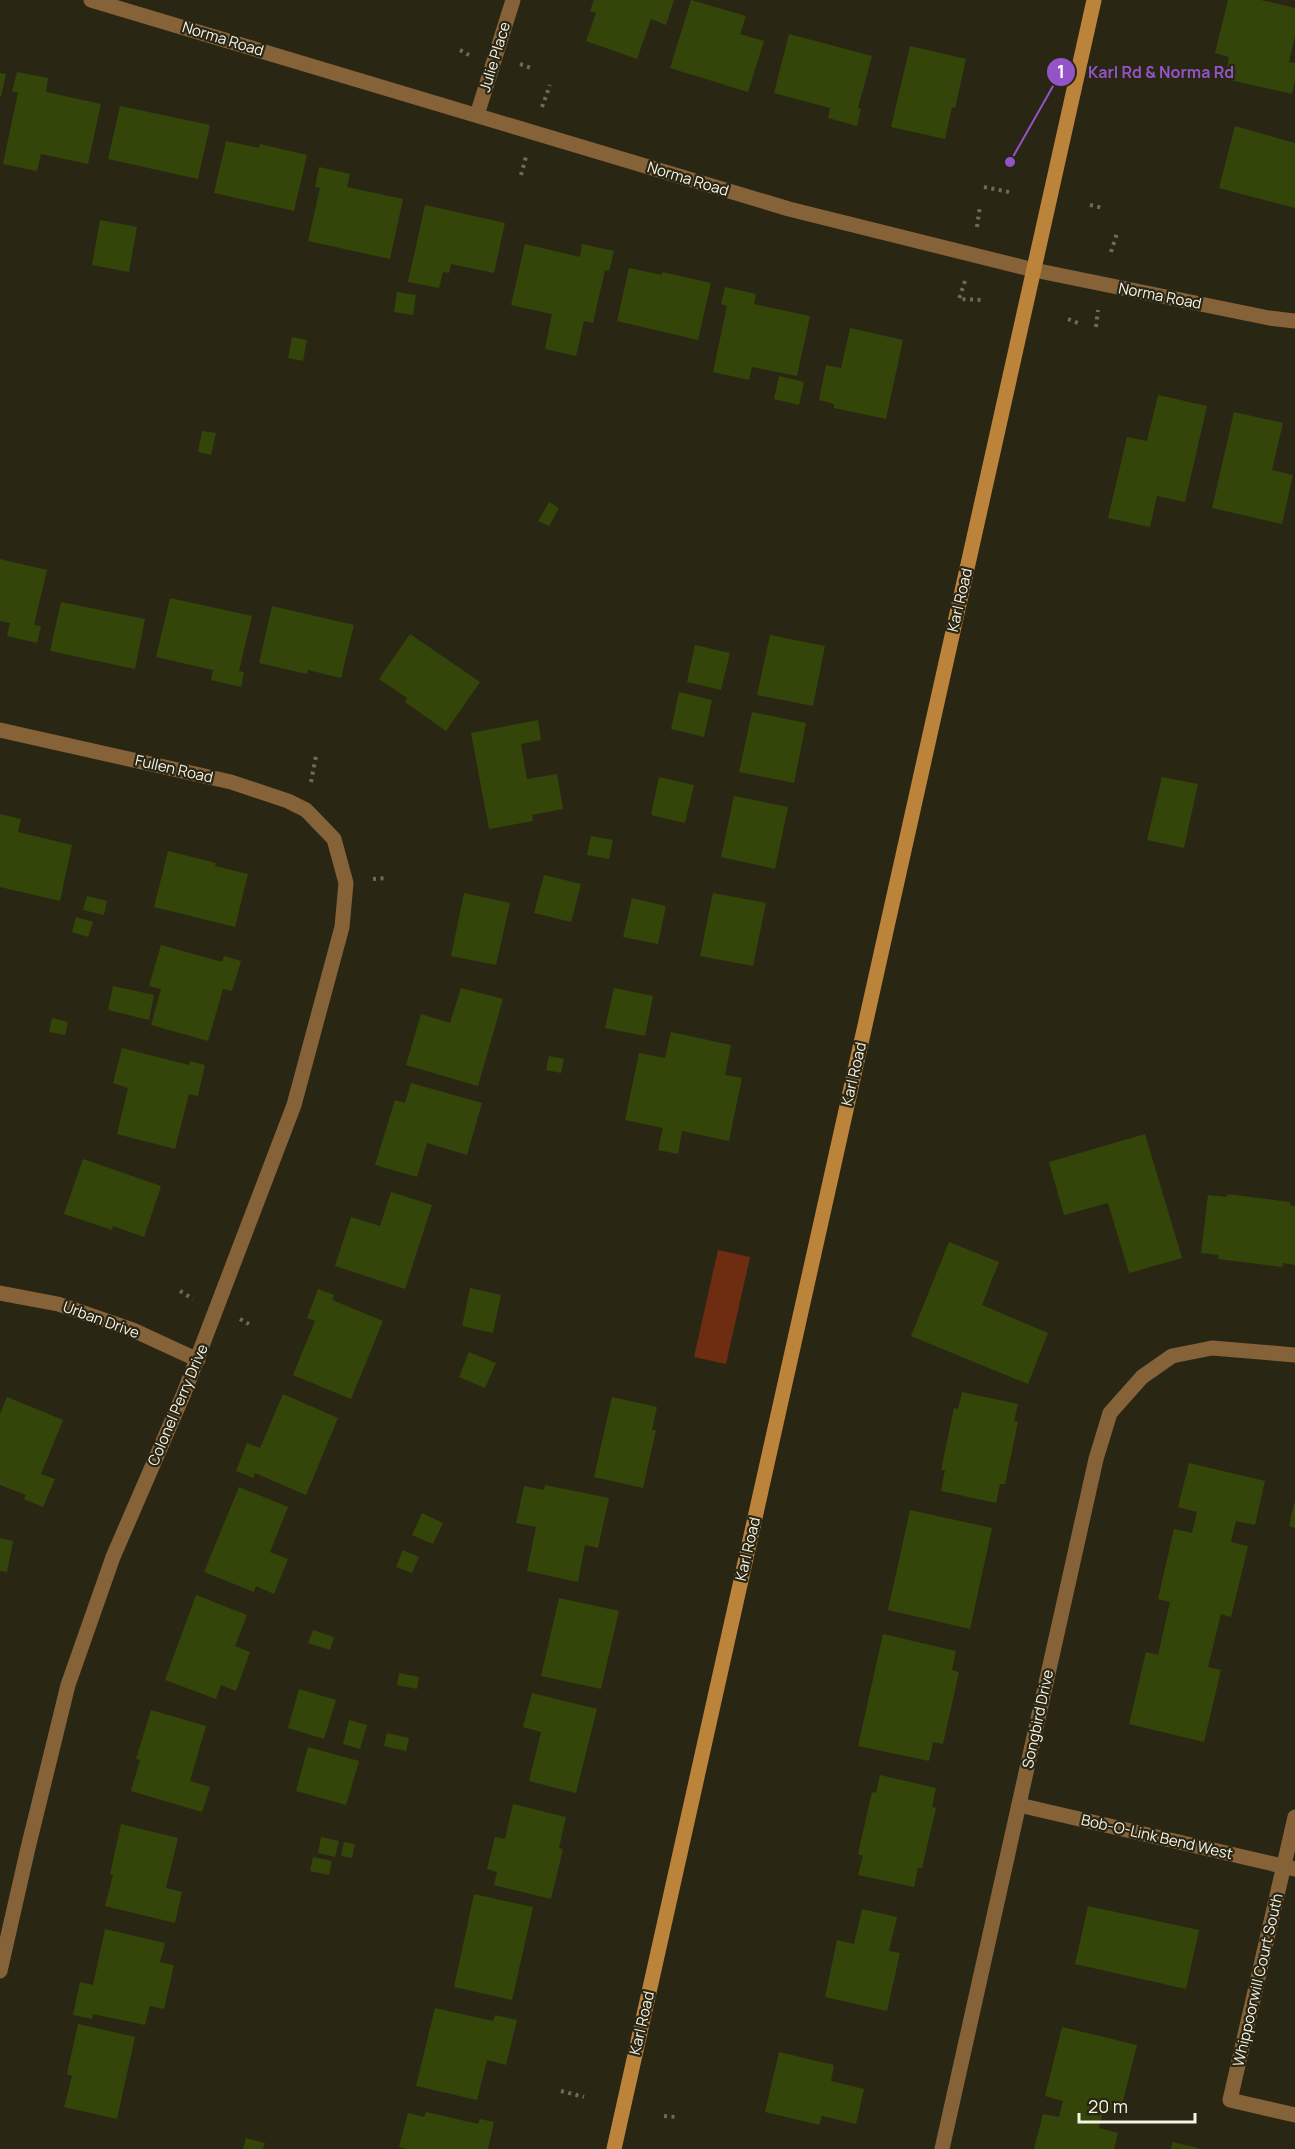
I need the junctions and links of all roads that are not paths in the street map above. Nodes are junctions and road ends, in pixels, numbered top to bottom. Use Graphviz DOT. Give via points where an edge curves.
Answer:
graph roads {
  1 [pos="91,0"];
  2 [pos="513,0"];
  3 [pos="1094,0"];
  4 [pos="477,115"];
  5 [pos="1034,270"];
  6 [pos="1295,321"];
  7 [pos="0,730"];
  8 [pos="334,839"];
  9 [pos="0,1293"];
  10 [pos="1295,1355"];
  11 [pos="198,1360"];
  12 [pos="1019,1805"];
  13 [pos="1295,1817"];
  14 [pos="1289,1867"];
  15 [pos="0,1971"];
  16 [pos="1295,2115"];
  17 [pos="614,2149"];
  18 [pos="942,2149"];
  1 -- 4 [label="street, Norma Road"];
  2 -- 4 [label="street, Julie Place"];
  3 -- 5 [label="main road, Karl Road"];
  4 -- 5 [label="street, Norma Road" via="789,209"];
  5 -- 6 [label="street, Norma Road"];
  5 -- 17 [label="main road, Karl Road"];
  7 -- 8 [label="street, Fullen Road" via="231,782 306,810"];
  8 -- 11 [label="street, Colonel Perry Drive" via="346,883 342,927 294,1105"];
  9 -- 11 [label="street, Urban Drive" via="58,1304 133,1330"];
  10 -- 12 [label="street, Songbird Drive" via="1212,1348 1172,1356 1142,1377 1110,1413 1096,1459"];
  11 -- 15 [label="street, Colonel Perry Drive" via="113,1557 68,1685"];
  12 -- 14 [label="street, Bob-O-Link Bend West"];
  12 -- 18 [label="street, Songbird Drive"];
  13 -- 14 [label="street"];
  14 -- 16 [label="street, Whippoorwill Court South" via="1230,2100"];
}
